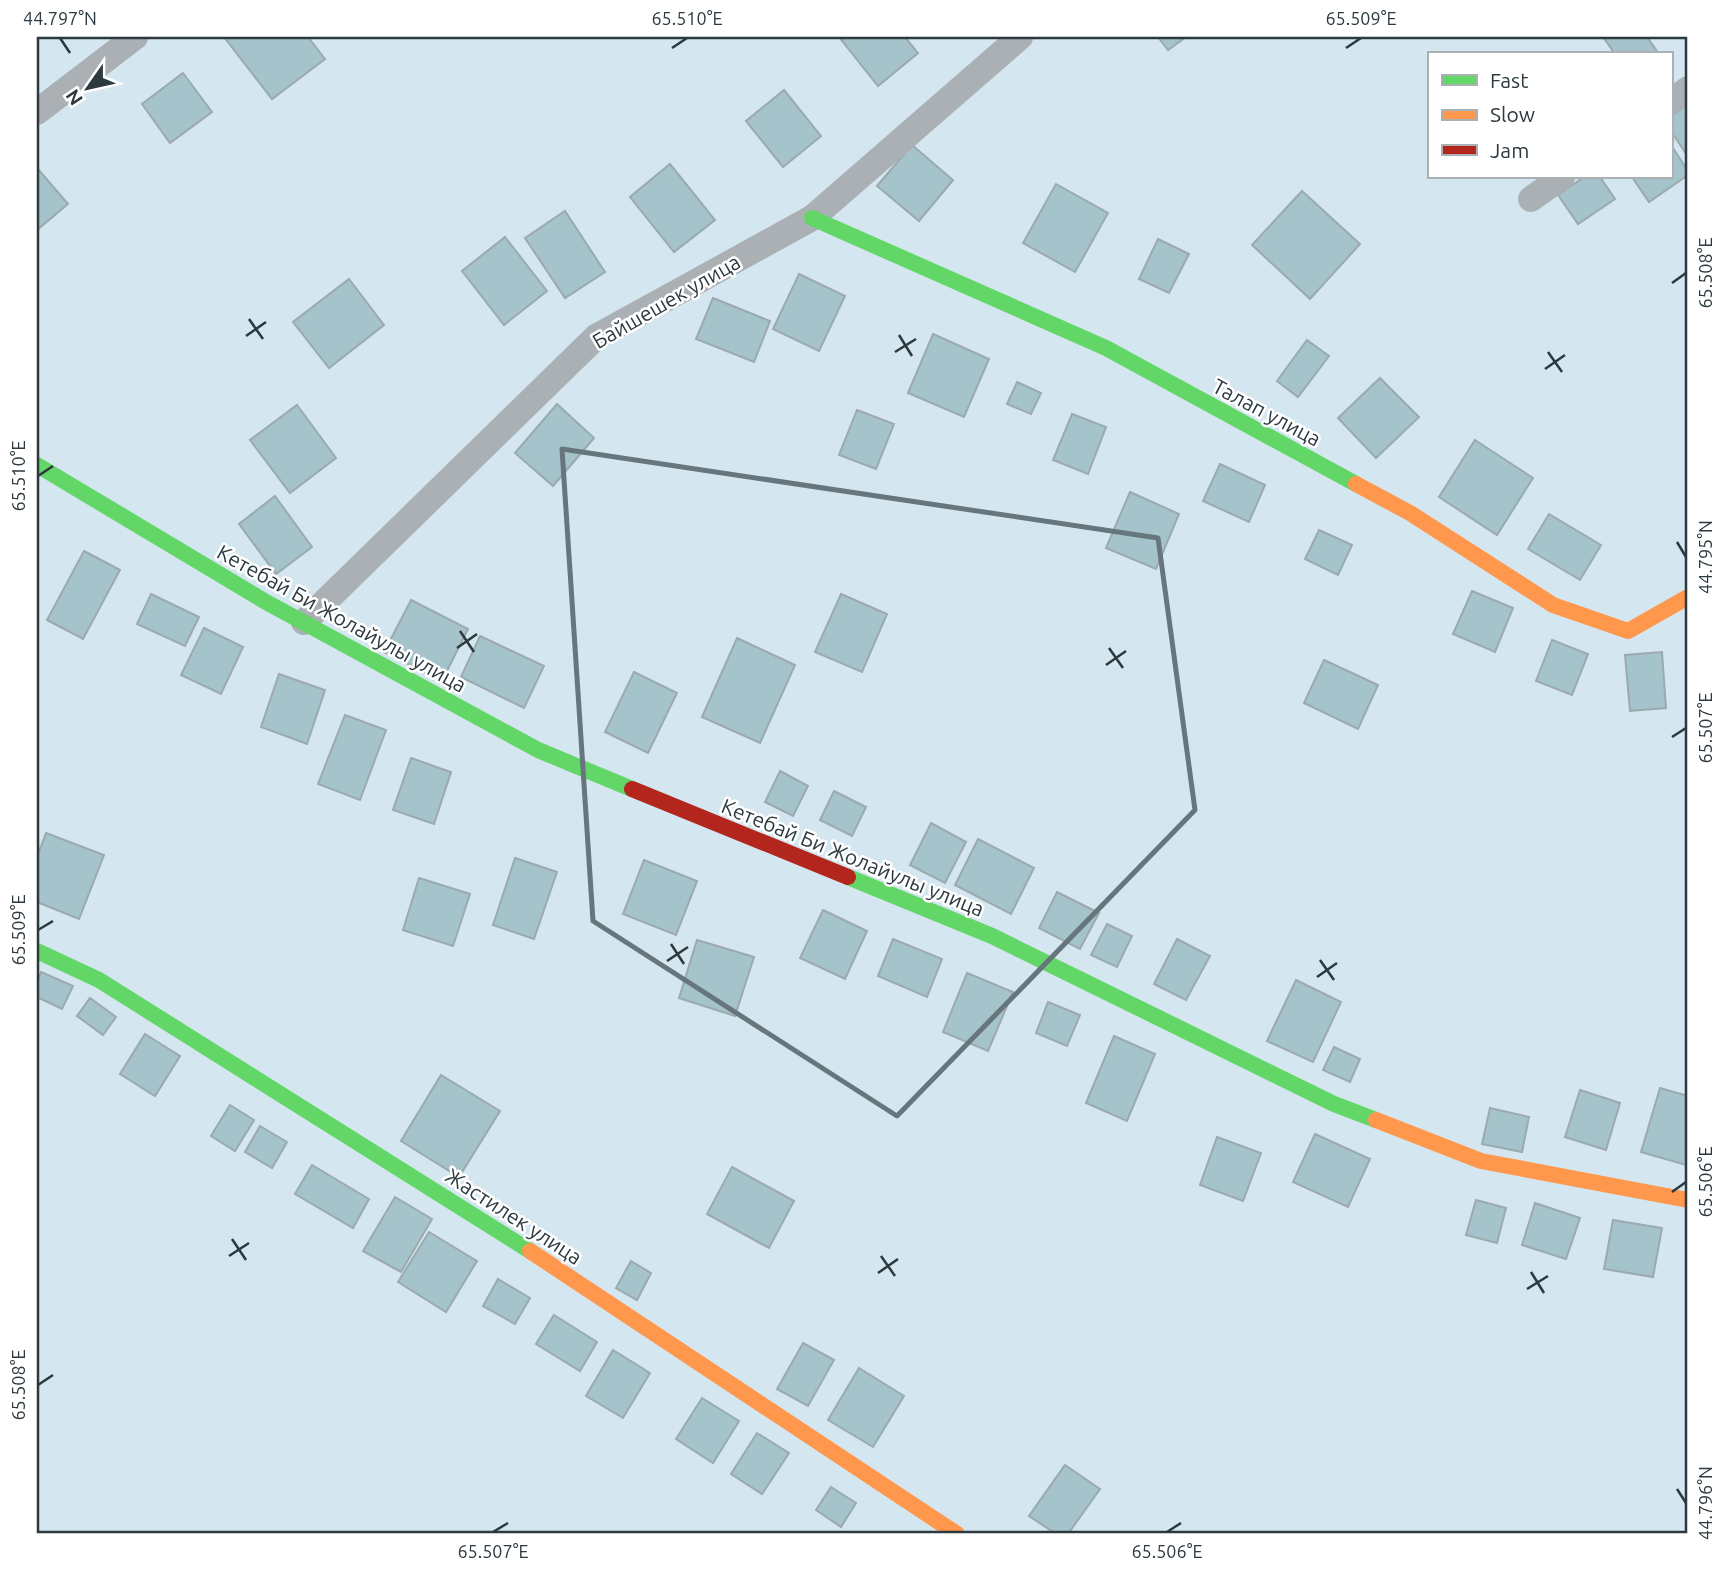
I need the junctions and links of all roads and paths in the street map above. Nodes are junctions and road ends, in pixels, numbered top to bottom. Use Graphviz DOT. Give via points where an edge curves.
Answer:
graph roads {
  1 [pos="135,37"];
  2 [pos="1020,37"];
  3 [pos="1688,89"];
  4 [pos="1672,101"];
  5 [pos="37,112"];
  6 [pos="1561,178"];
  7 [pos="1531,199"];
  8 [pos="812,218"];
  9 [pos="37,464"];
  10 [pos="1688,597"];
  11 [pos="303,622"];
  12 [pos="37,951"];
  13 [pos="1688,1200"];
  14 [pos="957,1534"];
  1 -- 5 [label="street"];
  2 -- 8 [label="street, Байшешек улица"];
  3 -- 4 [label="street"];
  6 -- 7 [label="street"];
  8 -- 10 [label="street, Талап улица" via="1106,348 1410,513 1553,605 1628,631"];
  8 -- 11 [label="street, Байшешек улица" via="596,337"];
  9 -- 11 [label="street, Кетебай Би Жолайулы улица"];
  11 -- 13 [label="street, Кетебай Би Жолайулы улица" via="538,750 992,936 1334,1104 1481,1161"];
  12 -- 14 [label="street, Жастилек улица" via="99,980 476,1215"];
}
